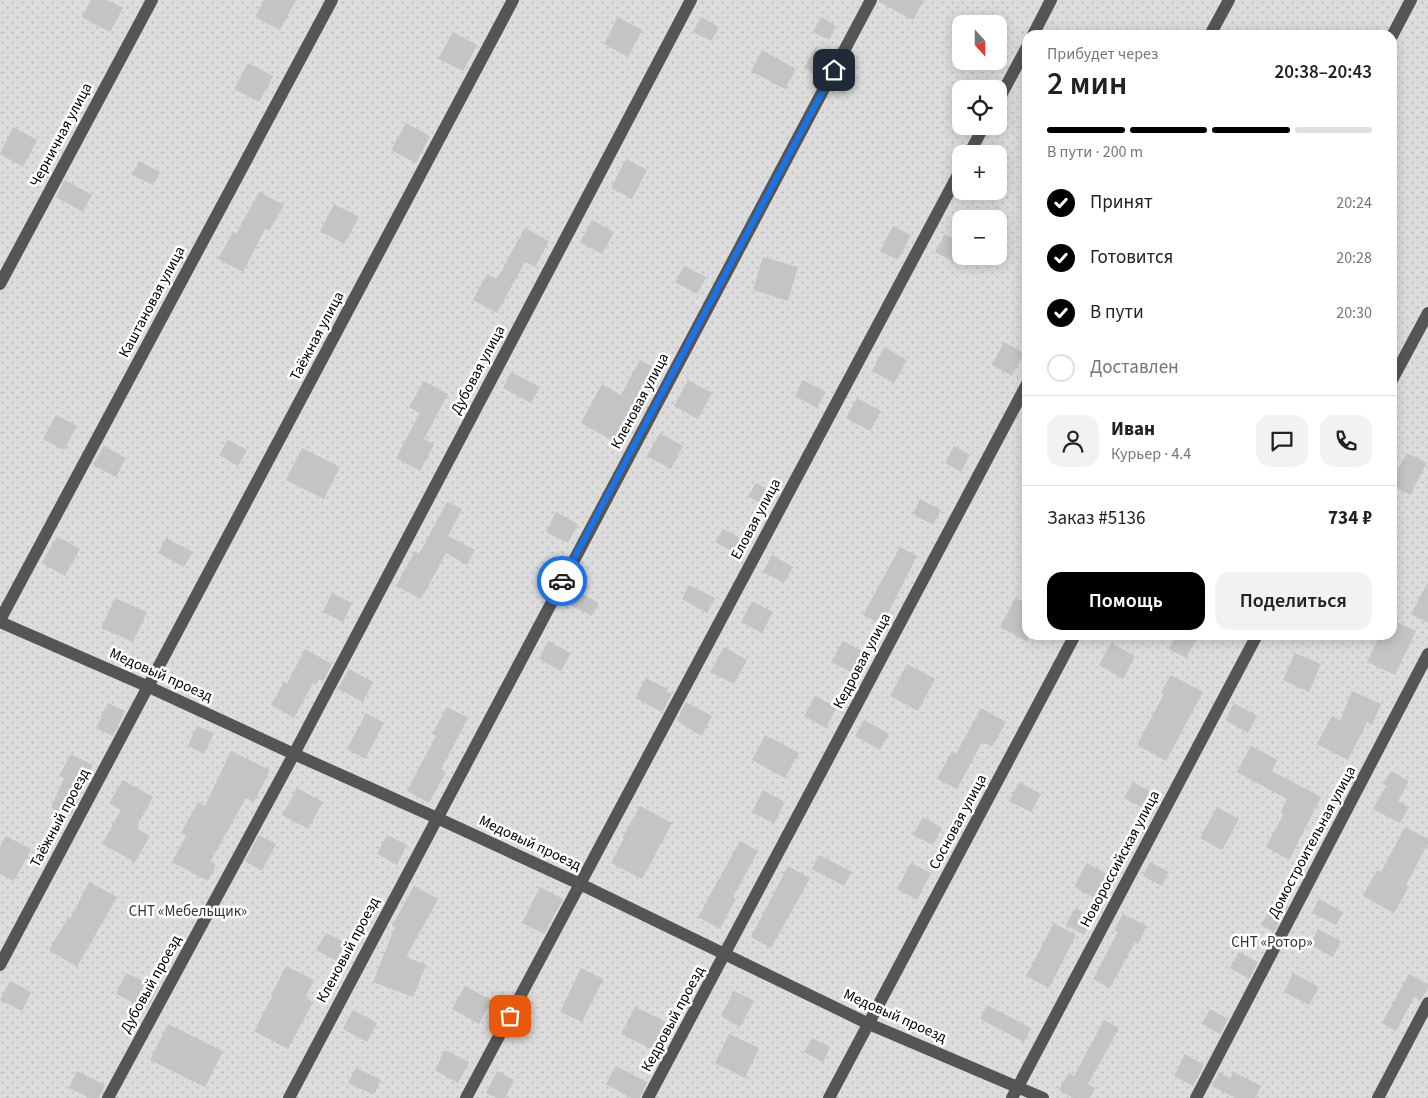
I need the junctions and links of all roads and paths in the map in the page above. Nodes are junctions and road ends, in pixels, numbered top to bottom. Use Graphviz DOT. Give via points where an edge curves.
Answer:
graph roads {
  1 [pos="152,0"];
  2 [pos="332,0"];
  3 [pos="513,0"];
  4 [pos="691,0"];
  5 [pos="871,0"];
  6 [pos="1051,0"];
  7 [pos="1229,0"];
  8 [pos="1411,0"];
  9 [pos="1036,30"];
  10 [pos="1213,30"];
  11 [pos="1395,30"];
  12 [pos="1022,56"];
  13 [pos="1007,84"];
  14 [pos="952,186"];
  15 [pos="0,284"];
  16 [pos="1428,313"];
  17 [pos="1397,371"];
  18 [pos="1022,393"];
  19 [pos="0,621"];
  20 [pos="1072,640"];
  21 [pos="1254,640"];
  22 [pos="1428,654"];
  23 [pos="149,687"];
  24 [pos="294,754"];
  25 [pos="437,818"];
  26 [pos="580,884"];
  27 [pos="725,955"];
  28 [pos="0,965"];
  29 [pos="1428,1003"];
  30 [pos="869,1024"];
  31 [pos="1015,1092"];
  32 [pos="108,1098"];
  33 [pos="289,1098"];
  34 [pos="466,1098"];
  35 [pos="648,1098"];
  36 [pos="829,1098"];
  37 [pos="1043,1098"];
  38 [pos="1196,1098"];
  39 [pos="1378,1098"];
  1 -- 15 [label="street, Черничная улица"];
  2 -- 19 [label="street, Каштановая улица"];
  3 -- 23 [label="street, Таёжная улица"];
  4 -- 24 [label="street, Дубовая улица"];
  5 -- 25 [label="street, Кленовая улица"];
  6 -- 9 [label="street"];
  7 -- 10 [label="street"];
  8 -- 11 [label="street"];
  12 -- 13 [label="street"];
  14 -- 26 [label="street, Еловая улица"];
  16 -- 17 [label="street"];
  18 -- 27 [label="street, Кедровая улица"];
  19 -- 23 [label="street, Медовый проезд"];
  20 -- 30 [label="street, Сосновая улица"];
  21 -- 31 [label="street, Новороссийская улица"];
  22 -- 38 [label="street, Домостроительная улица"];
  23 -- 24 [label="street, Медовый проезд"];
  23 -- 28 [label="street, Таёжный проезд"];
  24 -- 25 [label="street, Медовый проезд"];
  24 -- 32 [label="street, Дубовый проезд"];
  25 -- 26 [label="street, Медовый проезд"];
  25 -- 33 [label="street, Кленовый проезд"];
  26 -- 27 [label="street, Медовый проезд"];
  26 -- 34 [label="street, Еловая улица"];
  27 -- 30 [label="street, Медовый проезд"];
  27 -- 35 [label="street, Кедровый проезд"];
  29 -- 39 [label="street"];
  30 -- 31 [label="street, Медовый проезд"];
  30 -- 36 [label="street, Сосновая улица"];
  31 -- 37 [label="street, Медовый проезд"];
}
